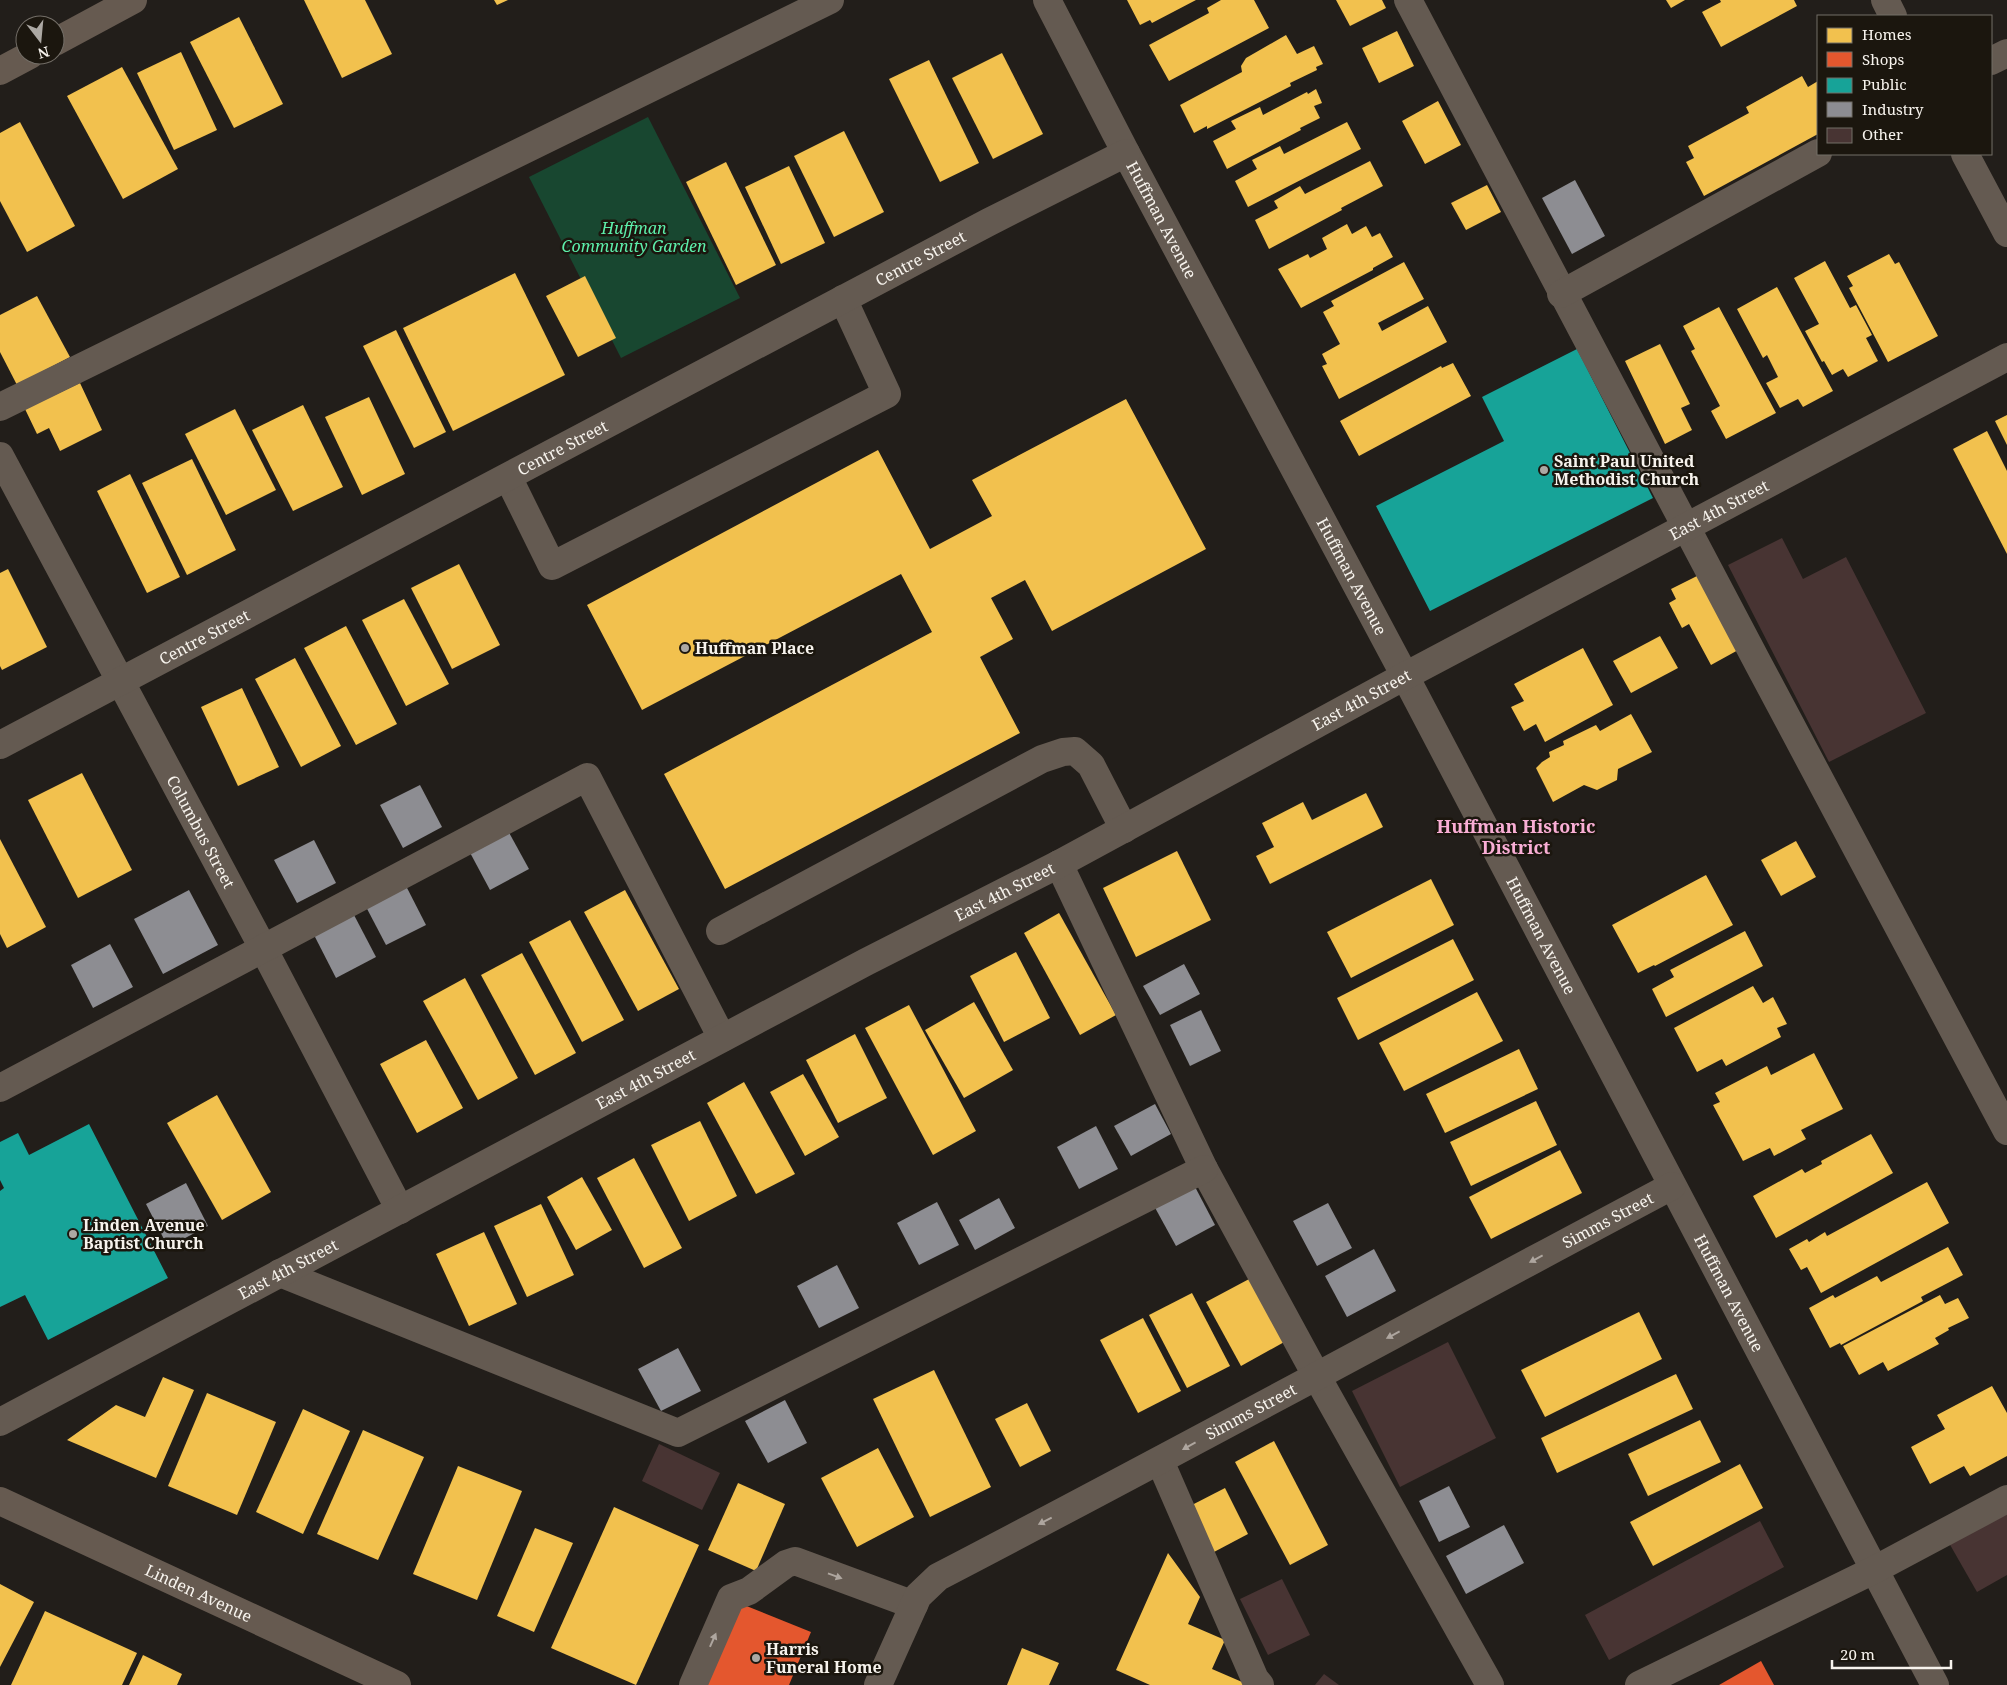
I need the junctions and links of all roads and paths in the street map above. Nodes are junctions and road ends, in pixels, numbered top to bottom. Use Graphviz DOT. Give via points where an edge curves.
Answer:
graph roads {
  1 [pos="133,0"];
  2 [pos="830,0"];
  3 [pos="1047,0"];
  4 [pos="1408,0"];
  5 [pos="1885,0"];
  6 [pos="1893,15"];
  7 [pos="65,37"];
  8 [pos="2007,53"];
  9 [pos="1992,60"];
  10 [pos="15,63"];
  11 [pos="0,71"];
  12 [pos="1126,153"];
  13 [pos="1817,154"];
  14 [pos="1966,155"];
  15 [pos="2007,233"];
  16 [pos="1561,294"];
  17 [pos="843,299"];
  18 [pos="2007,357"];
  19 [pos="0,408"];
  20 [pos="0,456"];
  21 [pos="508,477"];
  22 [pos="1687,527"];
  23 [pos="1405,676"];
  24 [pos="120,682"];
  25 [pos="0,745"];
  26 [pos="1124,829"];
  27 [pos="1058,864"];
  28 [pos="720,931"];
  29 [pos="263,948"];
  30 [pos="722,1038"];
  31 [pos="0,1088"];
  32 [pos="2007,1131"];
  33 [pos="1204,1169"];
  34 [pos="1672,1186"];
  35 [pos="400,1210"];
  36 [pos="280,1273"];
  37 [pos="1316,1375"];
  38 [pos="0,1422"];
  39 [pos="1160,1461"];
  40 [pos="2007,1499"];
  41 [pos="0,1501"];
  42 [pos="1874,1570"];
  43 [pos="914,1605"];
  44 [pos="397,1685"];
  45 [pos="693,1685"];
  46 [pos="878,1685"];
  47 [pos="1260,1685"];
  48 [pos="1490,1685"];
  49 [pos="1639,1685"];
  50 [pos="1934,1685"];
  1 -- 7 [label="main road"];
  2 -- 19 [label="street"];
  3 -- 12 [label="street, Huffman Avenue"];
  4 -- 16 [label="street"];
  5 -- 6 [label="street"];
  8 -- 9 [label="street"];
  10 -- 11 [label="main road"];
  12 -- 17 [label="street, Centre Street"];
  12 -- 23 [label="street, Huffman Avenue"];
  13 -- 16 [label="street"];
  14 -- 15 [label="street"];
  16 -- 22 [label="street"];
  17 -- 21 [label="street, Centre Street"];
  17 -- 21 [label="street" via="887,394 552,566"];
  18 -- 22 [label="street, East 4th Street"];
  20 -- 24 [label="street, Columbus Street"];
  21 -- 24 [label="street, Centre Street"];
  22 -- 23 [label="street, East 4th Street"];
  22 -- 32 [label="street"];
  23 -- 26 [label="street, East 4th Street"];
  23 -- 34 [label="street, Huffman Avenue"];
  24 -- 25 [label="street, Centre Street"];
  24 -- 29 [label="street, Columbus Street"];
  26 -- 27 [label="street, East 4th Street"];
  26 -- 28 [label="street" via="1091,765 1075,751 1063,752 1042,759"];
  27 -- 30 [label="street, East 4th Street"];
  27 -- 33 [label="street"];
  29 -- 30 [label="street" via="587,777"];
  29 -- 31 [label="street"];
  29 -- 35 [label="street, Columbus Street"];
  30 -- 35 [label="street, East 4th Street"];
  33 -- 36 [label="street" via="678,1433"];
  33 -- 37 [label="street"];
  34 -- 37 [label="street, Simms Street, one-way"];
  34 -- 42 [label="street, Huffman Avenue"];
  35 -- 36 [label="street, East 4th Street"];
  36 -- 38 [label="street, East 4th Street"];
  37 -- 39 [label="street, Simms Street, one-way"];
  37 -- 48 [label="street"];
  39 -- 43 [label="street, Simms Street, one-way" via="938,1577 918,1596"];
  39 -- 47 [label="street"];
  40 -- 42 [label="street"];
  41 -- 44 [label="main road, Linden Avenue"];
  42 -- 49 [label="street"];
  42 -- 50 [label="street, Huffman Avenue"];
  45 -- 43 [label="street, one-way" via="731,1598 749,1591 786,1564 795,1561"];
  43 -- 46 [label="street, Simms Street"];
}
